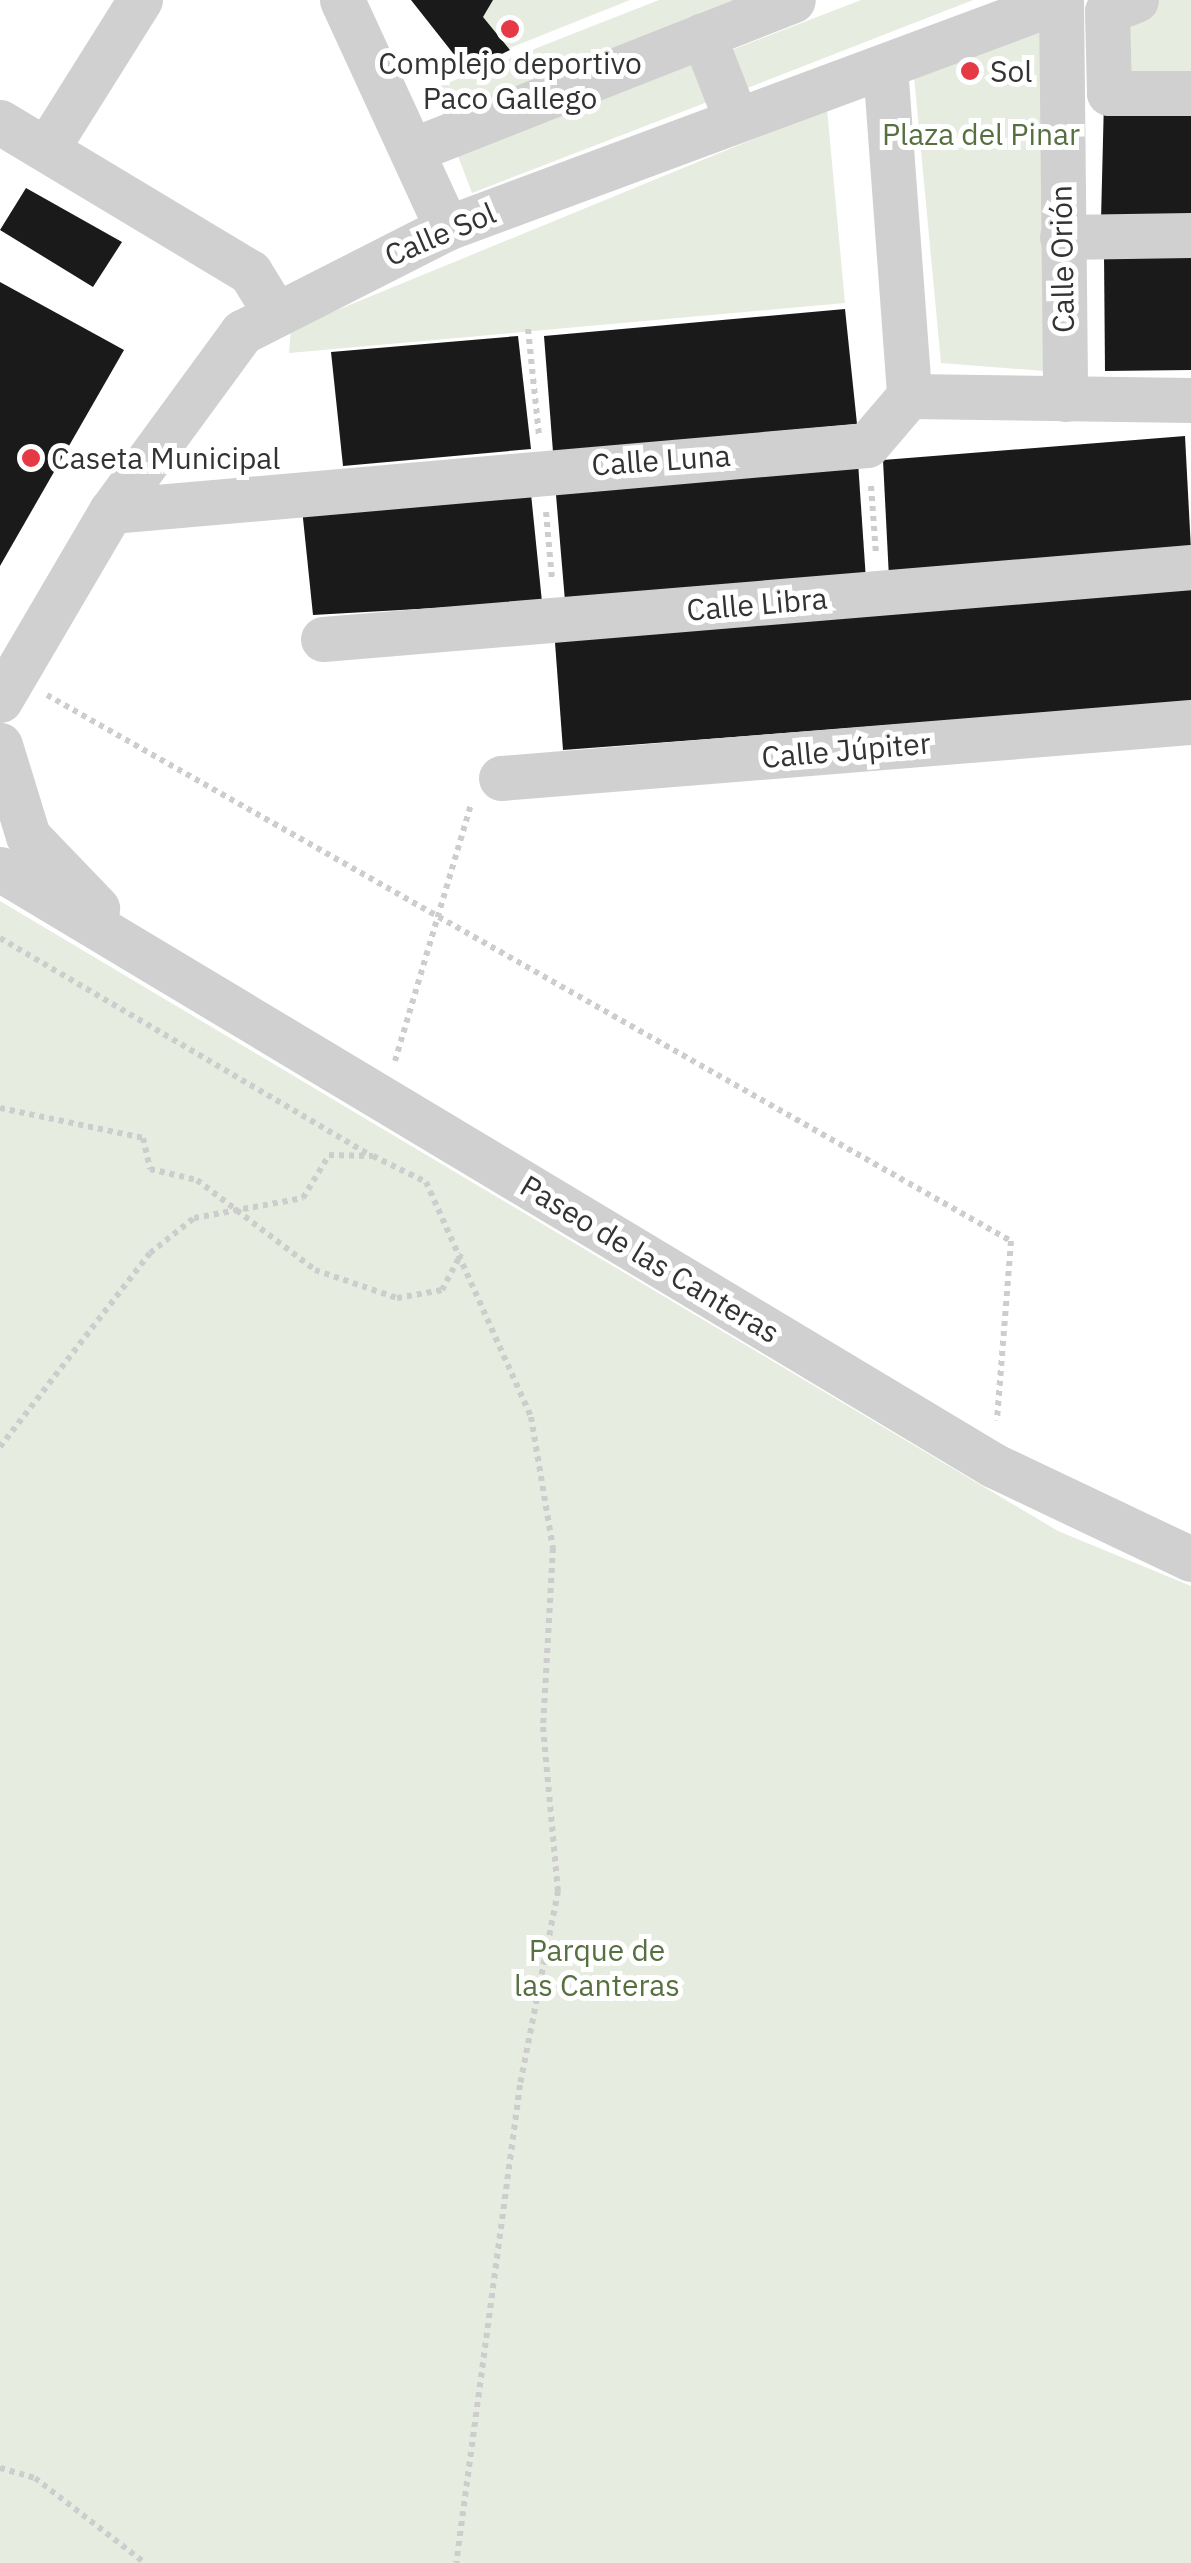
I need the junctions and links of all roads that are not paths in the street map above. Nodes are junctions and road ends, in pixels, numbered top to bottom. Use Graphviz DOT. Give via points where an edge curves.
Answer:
graph roads {
  1 [pos="140,0"];
  2 [pos="342,0"];
  3 [pos="793,0"];
  4 [pos="1061,0"];
  5 [pos="1136,0"];
  6 [pos="702,36"];
  7 [pos="885,66"];
  8 [pos="1060,92"];
  9 [pos="1109,93"];
  10 [pos="1191,94"];
  11 [pos="736,119"];
  12 [pos="0,122"];
  13 [pos="47,148"];
  14 [pos="415,149"];
  15 [pos="446,228"];
  16 [pos="1191,234"];
  17 [pos="1062,237"];
  18 [pos="274,311"];
  19 [pos="909,396"];
  20 [pos="1065,399"];
  21 [pos="1191,400"];
  22 [pos="111,511"];
  23 [pos="1191,568"];
  24 [pos="323,640"];
  25 [pos="5,681"];
  26 [pos="1191,722"];
  27 [pos="0,744"];
  28 [pos="502,778"];
  29 [pos="9,854"];
  30 [pos="1191,1559"];
  1 -- 13 [label="street"];
  2 -- 14 [label="street"];
  3 -- 6 [label="street"];
  4 -- 7 [label="street, Calle Sol"];
  4 -- 8 [label="street, Calle Orión"];
  5 -- 9 [label="street" via="1106,11"];
  6 -- 11 [label="street"];
  6 -- 14 [label="street"];
  7 -- 11 [label="street, Calle Sol"];
  7 -- 19 [label="street"];
  8 -- 9 [label="street"];
  8 -- 17 [label="street, Calle Orión"];
  9 -- 10 [label="street"];
  11 -- 15 [label="street, Calle Sol"];
  12 -- 13 [label="street"];
  13 -- 18 [label="street" via="250,272"];
  14 -- 15 [label="street"];
  15 -- 18 [label="street, Calle Sol"];
  16 -- 17 [label="street"];
  17 -- 20 [label="street, Calle Orión"];
  18 -- 22 [label="street, Calle Sol" via="225,348"];
  19 -- 20 [label="street"];
  19 -- 22 [label="street, Calle Luna" via="867,445"];
  20 -- 21 [label="street"];
  22 -- 25 [label="street, Calle Sol"];
  23 -- 24 [label="street, Calle Libra"];
  26 -- 28 [label="street, Calle Júpiter"];
  27 -- 29 [label="street"];
  29 -- 30 [label="street, Paseo de las Canteras" via="383,1102 993,1465"];
}
